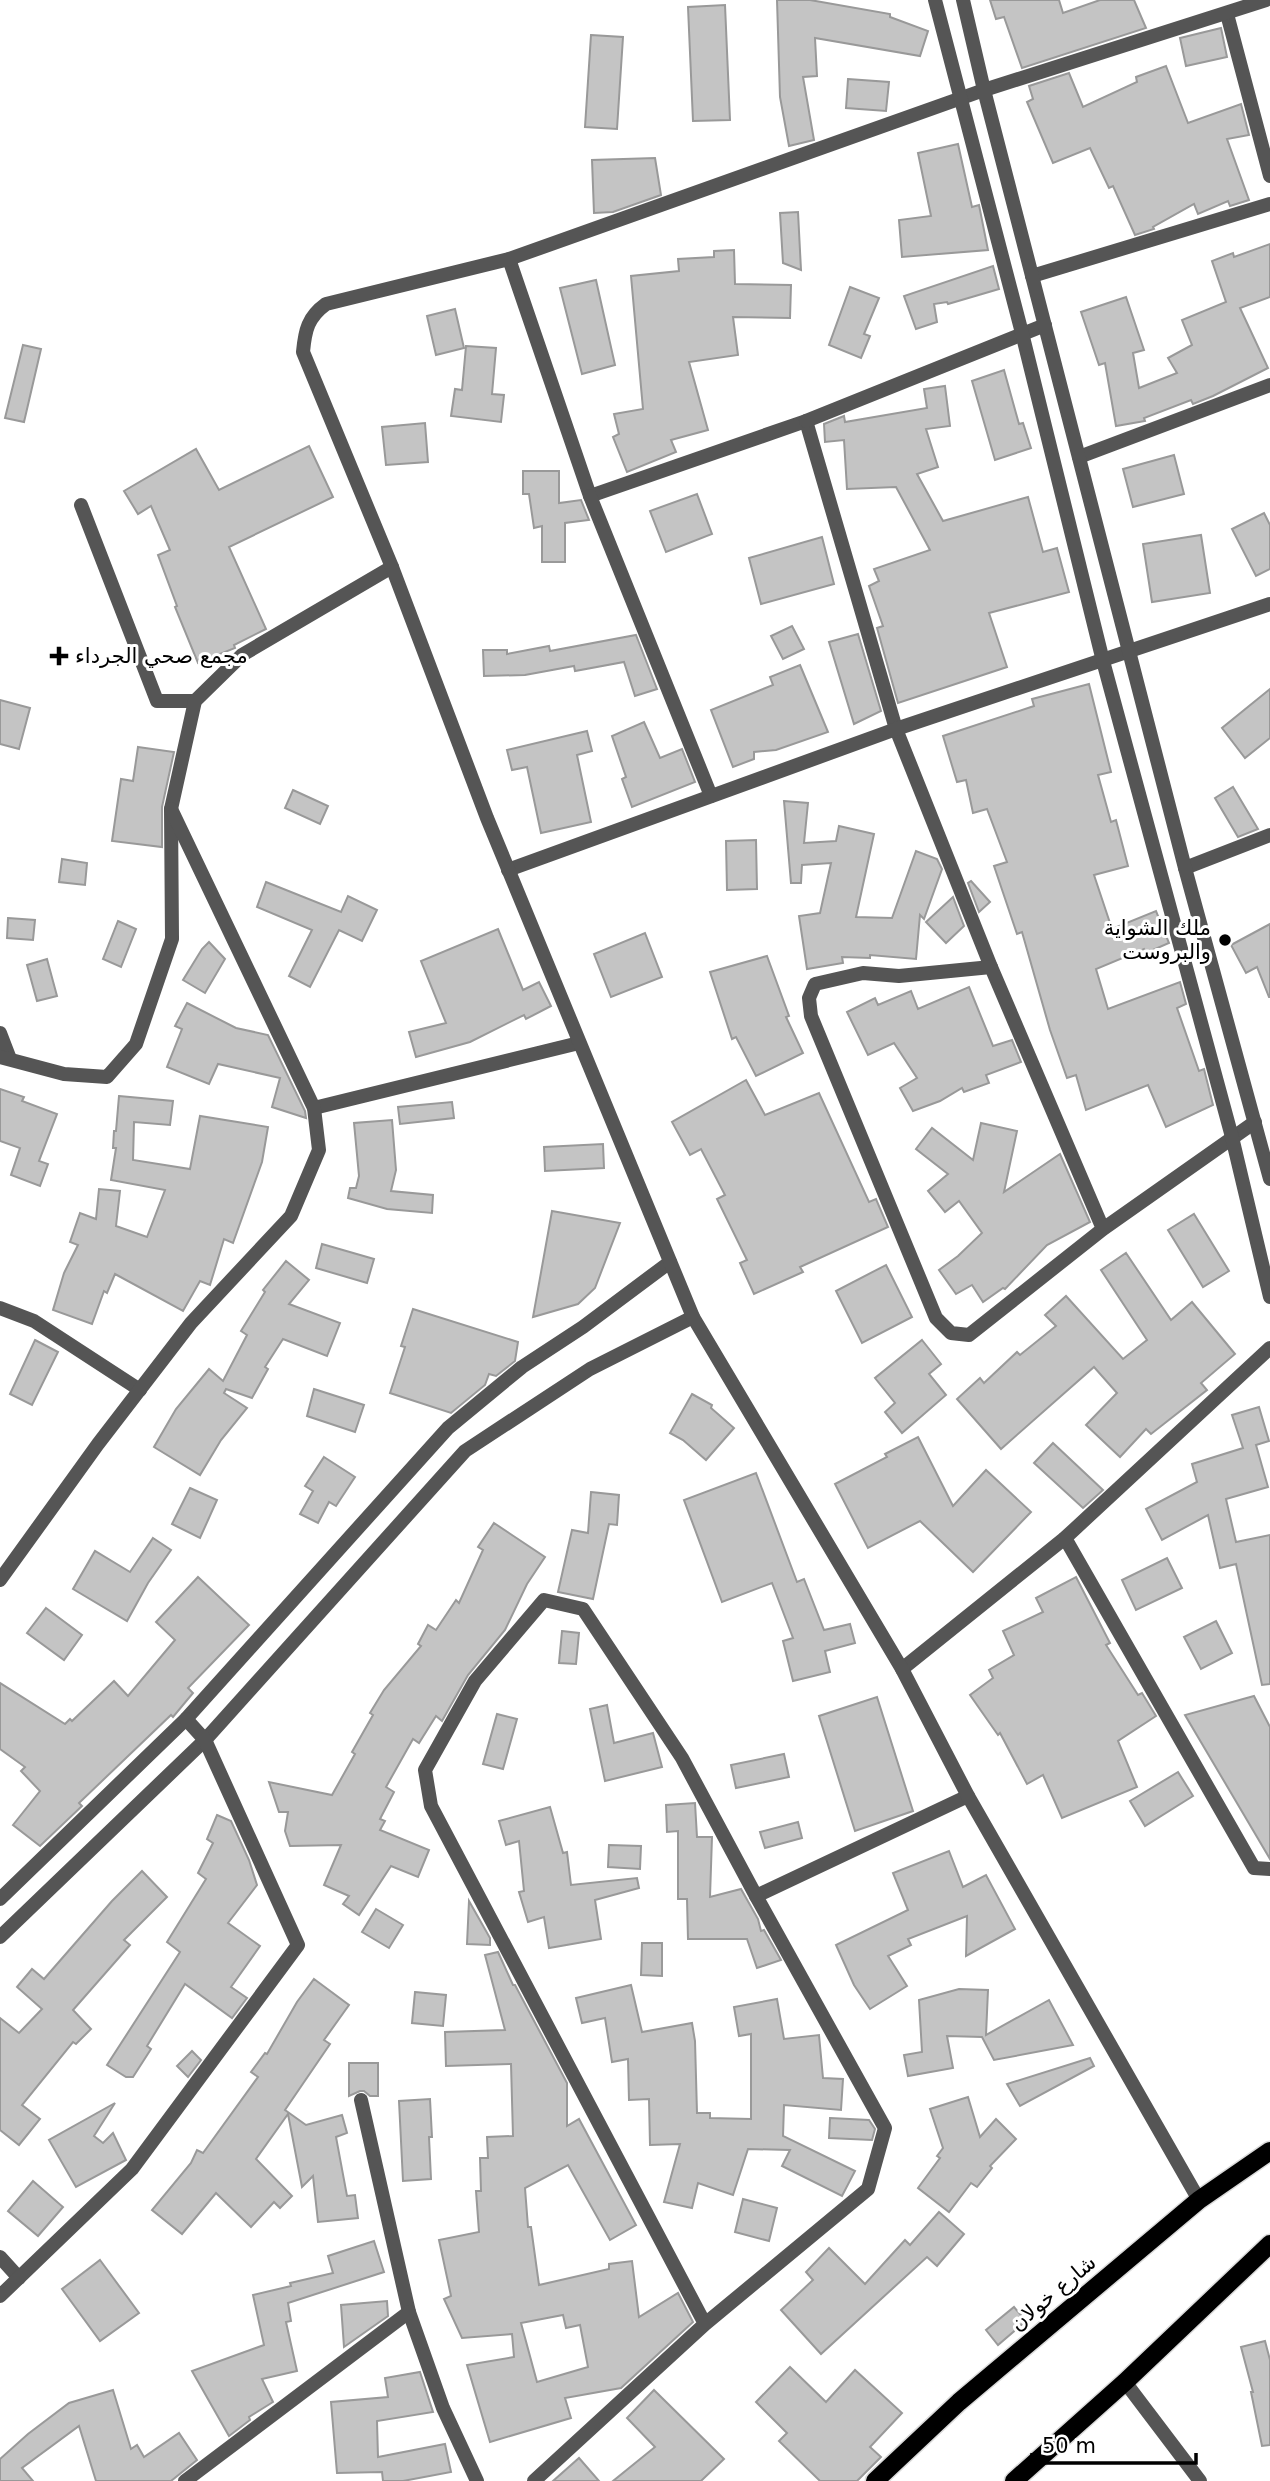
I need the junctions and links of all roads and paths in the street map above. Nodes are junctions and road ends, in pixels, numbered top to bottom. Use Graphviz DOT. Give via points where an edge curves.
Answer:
graph roads {
  1 [pos="935,0"];
  2 [pos="963,0"];
  3 [pos="1266,0"];
  4 [pos="1227,14"];
  5 [pos="984,90"];
  6 [pos="960,99"];
  7 [pos="1270,176"];
  8 [pos="1270,204"];
  9 [pos="509,259"];
  10 [pos="1032,276"];
  11 [pos="1045,325"];
  12 [pos="1022,333"];
  13 [pos="1270,385"];
  14 [pos="806,421"];
  15 [pos="1079,457"];
  16 [pos="590,496"];
  17 [pos="81,505"];
  18 [pos="392,567"];
  19 [pos="1270,604"];
  20 [pos="1130,652"];
  21 [pos="1103,662"];
  22 [pos="195,701"];
  23 [pos="896,729"];
  24 [pos="711,796"];
  25 [pos="171,809"];
  26 [pos="1270,835"];
  27 [pos="1185,868"];
  28 [pos="508,870"];
  29 [pos="991,967"];
  30 [pos="0,1032"];
  31 [pos="579,1043"];
  32 [pos="5,1058"];
  33 [pos="314,1108"];
  34 [pos="1255,1122"];
  35 [pos="1232,1137"];
  36 [pos="1270,1180"];
  37 [pos="1103,1229"];
  38 [pos="670,1262"];
  39 [pos="1270,1297"];
  40 [pos="0,1308"];
  41 [pos="693,1317"];
  42 [pos="1270,1348"];
  43 [pos="140,1390"];
  44 [pos="1065,1538"];
  45 [pos="2,1572"];
  46 [pos="902,1669"];
  47 [pos="186,1719"];
  48 [pos="205,1740"];
  49 [pos="968,1796"];
  50 [pos="1270,1869"];
  51 [pos="755,1896"];
  52 [pos="0,1899"];
  53 [pos="0,1937"];
  54 [pos="361,2101"];
  55 [pos="1270,2151"];
  56 [pos="1199,2200"];
  57 [pos="1270,2244"];
  58 [pos="0,2257"];
  59 [pos="19,2278"];
  60 [pos="0,2297"];
  61 [pos="409,2312"];
  62 [pos="705,2324"];
  63 [pos="1125,2382"];
  64 [pos="185,2481"];
  65 [pos="477,2481"];
  66 [pos="534,2481"];
  67 [pos="875,2481"];
  68 [pos="1014,2481"];
  69 [pos="1200,2481"];
  1 -- 6 [label="street"];
  2 -- 5 [label="street"];
  3 -- 4 [label="street"];
  4 -- 5 [label="street"];
  4 -- 7 [label="street"];
  5 -- 6 [label="street"];
  5 -- 10 [label="street"];
  6 -- 9 [label="street"];
  6 -- 12 [label="street"];
  8 -- 10 [label="street"];
  9 -- 16 [label="street"];
  9 -- 18 [label="street" via="326,304 314,313 305,330 303,352"];
  10 -- 11 [label="street"];
  11 -- 12 [label="street"];
  11 -- 15 [label="street"];
  12 -- 14 [label="street"];
  12 -- 21 [label="street"];
  13 -- 15 [label="street"];
  14 -- 16 [label="street"];
  14 -- 23 [label="street"];
  15 -- 20 [label="street"];
  16 -- 24 [label="street"];
  17 -- 22 [label="street" via="157,701"];
  18 -- 22 [label="street" via="242,655"];
  18 -- 28 [label="street"];
  19 -- 20 [label="street"];
  20 -- 21 [label="street"];
  20 -- 27 [label="street"];
  21 -- 23 [label="street"];
  21 -- 35 [label="street"];
  22 -- 25 [label="street"];
  23 -- 24 [label="street"];
  23 -- 29 [label="street"];
  24 -- 28 [label="street"];
  25 -- 32 [label="street" via="172,939 136,1044 107,1077 64,1073"];
  25 -- 33 [label="street"];
  26 -- 27 [label="street"];
  27 -- 34 [label="street"];
  28 -- 31 [label="street"];
  29 -- 37 [label="street"];
  29 -- 37 [label="street" via="899,976 863,973 815,984 809,998 811,1016 936,1318 951,1334 970,1335"];
  30 -- 32 [label="street"];
  31 -- 33 [label="street"];
  31 -- 38 [label="street"];
  33 -- 43 [label="street" via="320,1150 291,1216 191,1323"];
  34 -- 35 [label="street"];
  34 -- 36 [label="street"];
  35 -- 37 [label="street"];
  35 -- 39 [label="street"];
  38 -- 41 [label="street"];
  38 -- 47 [label="street" via="522,1367 448,1428"];
  40 -- 43 [label="street" via="33,1321"];
  41 -- 46 [label="street"];
  41 -- 48 [label="street" via="590,1369 465,1451"];
  42 -- 44 [label="street"];
  43 -- 45 [label="street"];
  44 -- 46 [label="street"];
  44 -- 50 [label="street" via="1254,1868"];
  46 -- 49 [label="street"];
  47 -- 48 [label="street"];
  47 -- 52 [label="street"];
  48 -- 53 [label="street"];
  48 -- 59 [label="street" via="298,1945 132,2169"];
  49 -- 51 [label="street"];
  49 -- 56 [label="street"];
  51 -- 62 [label="street" via="885,2128 868,2189"];
  51 -- 62 [label="street" via="682,1758 583,1609 544,1600 475,1681 425,1770 430,1806"];
  54 -- 61 [label="street"];
  55 -- 56 [label="main road, شارع خولان"];
  56 -- 67 [label="main road, شارع خولان" via="959,2402"];
  57 -- 63 [label="main road"];
  58 -- 59 [label="street"];
  59 -- 60 [label="street"];
  61 -- 64 [label="street"];
  61 -- 65 [label="street" via="443,2408"];
  62 -- 66 [label="street"];
  63 -- 68 [label="main road"];
  63 -- 69 [label="street"];
}
